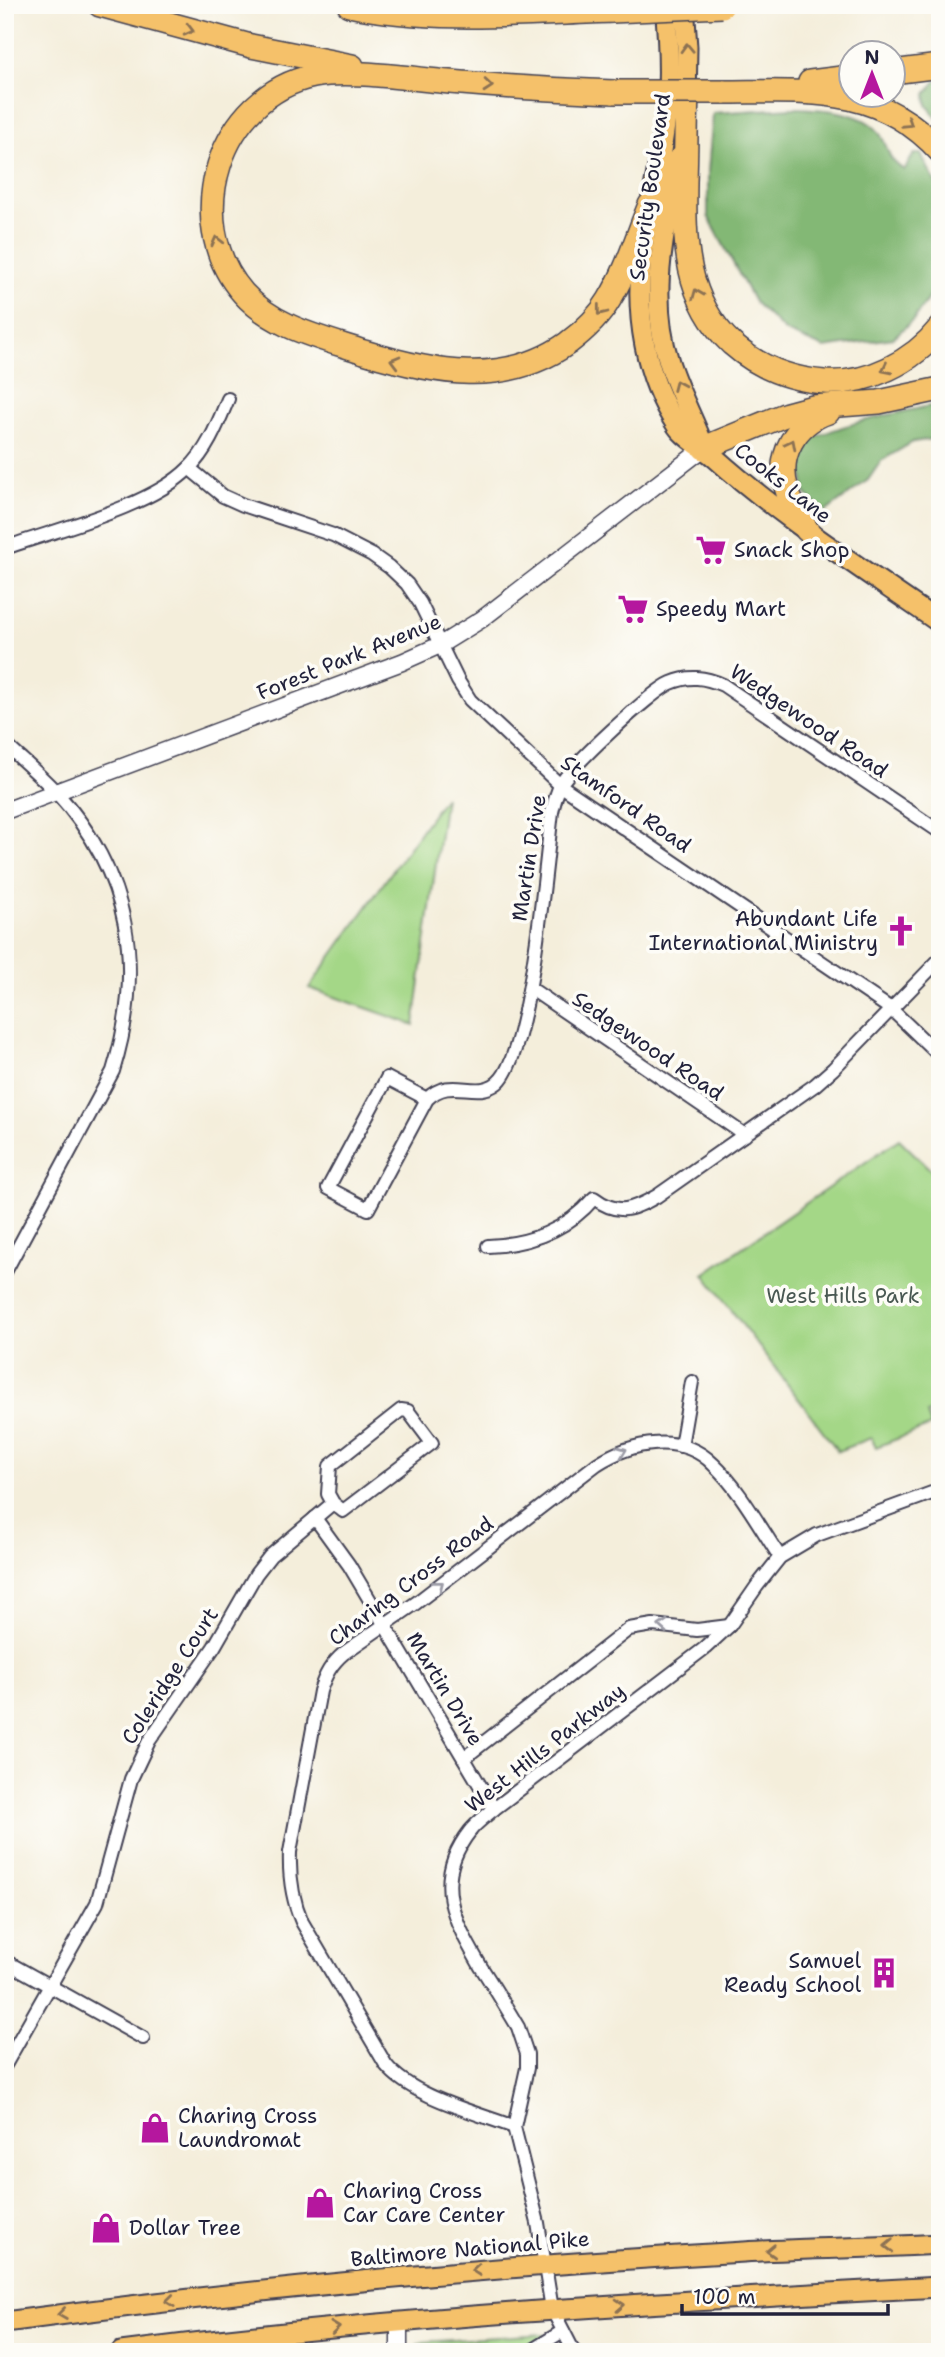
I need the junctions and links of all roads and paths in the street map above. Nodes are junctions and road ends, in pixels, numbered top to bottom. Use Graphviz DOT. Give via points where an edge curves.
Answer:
graph roads {
  1 [pos="100,5"];
  2 [pos="349,5"];
  3 [pos="556,5"];
  4 [pos="665,5"];
  5 [pos="684,5"];
  6 [pos="734,5"];
  7 [pos="722,6"];
  8 [pos="612,11"];
  9 [pos="940,66"];
  10 [pos="906,70"];
  11 [pos="836,79"];
  12 [pos="420,80"];
  13 [pos="687,92"];
  14 [pos="723,92"];
  15 [pos="940,151"];
  16 [pos="650,205"];
  17 [pos="940,328"];
  18 [pos="940,389"];
  19 [pos="228,398"];
  20 [pos="850,405"];
  21 [pos="704,448"];
  22 [pos="190,468"];
  23 [pos="807,530"];
  24 [pos="5,548"];
  25 [pos="940,622"];
  26 [pos="440,645"];
  27 [pos="651,696"];
  28 [pos="5,744"];
  29 [pos="560,785"];
  30 [pos="56,792"];
  31 [pos="5,811"];
  32 [pos="940,832"];
  33 [pos="940,959"];
  34 [pos="530,989"];
  35 [pos="891,1009"];
  36 [pos="940,1056"];
  37 [pos="427,1099"];
  38 [pos="745,1135"];
  39 [pos="488,1246"];
  40 [pos="5,1272"];
  41 [pos="692,1382"];
  42 [pos="681,1446"];
  43 [pos="940,1490"];
  44 [pos="333,1503"];
  45 [pos="315,1518"];
  46 [pos="780,1557"];
  47 [pos="384,1625"];
  48 [pos="730,1626"];
  49 [pos="464,1758"];
  50 [pos="494,1809"];
  51 [pos="5,1961"];
  52 [pos="51,1987"];
  53 [pos="143,2038"];
  54 [pos="5,2065"];
  55 [pos="514,2127"];
  56 [pos="940,2244"];
  57 [pos="544,2265"];
  58 [pos="940,2287"];
  59 [pos="552,2309"];
  60 [pos="399,2321"];
  61 [pos="5,2322"];
  62 [pos="563,2331"];
  63 [pos="121,2352"];
  64 [pos="399,2352"];
  65 [pos="529,2352"];
  66 [pos="574,2352"];
  1 -- 12 [label="highway, one-way" via="251,46"];
  2 -- 8 [label="highway" via="434,14"];
  3 -- 8 [label="highway"];
  4 -- 16 [label="main road, Security Boulevard" via="667,100"];
  13 -- 5 [label="main road, Security Boulevard, one-way"];
  6 -- 7 [label="highway"];
  7 -- 8 [label="highway, bridge"];
  9 -- 10 [label="highway"];
  11 -- 14 [label="highway"];
  12 -- 14 [label="highway, one-way, bridge" via="507,88"];
  16 -- 12 [label="highway, one-way" via="619,282 596,318 559,349 523,367 482,373 429,369 324,339 274,319 231,277 215,232 212,205 218,163 235,130 266,98 315,76"];
  17 -- 13 [label="highway, one-way" via="922,349 877,374 832,382 797,378 763,366 724,336 699,299 687,256"];
  21 -- 13 [label="main road, Security Boulevard, one-way" via="668,360 658,299"];
  14 -- 15 [label="highway, one-way" via="835,94 862,100 904,120"];
  16 -- 21 [label="main road, Security Boulevard" via="641,260 643,336 660,393 678,428"];
  18 -- 20 [label="highway"];
  19 -- 22 [label="street" via="216,428"];
  20 -- 21 [label="highway" via="786,414"];
  23 -- 20 [label="highway, one-way" via="786,488 785,456 800,428 816,416"];
  21 -- 23 [label="main road, Cooks Lane"];
  21 -- 26 [label="street, Forest Park Avenue" via="482,619"];
  22 -- 24 [label="street" via="132,503"];
  22 -- 26 [label="street, Stamford Road" via="223,496 333,535 372,555 407,584"];
  23 -- 25 [label="main road, Cooks Lane"];
  26 -- 29 [label="street, Stamford Road" via="470,700"];
  26 -- 30 [label="street, Forest Park Avenue"];
  27 -- 29 [label="street, Martin Drive" via="573,767"];
  27 -- 32 [label="street, Wedgewood Road" via="685,678 723,685"];
  28 -- 30 [label="street"];
  29 -- 34 [label="street, Martin Drive" via="552,812"];
  29 -- 35 [label="street, Stamford Road"];
  30 -- 31 [label="street, Forest Park Avenue"];
  30 -- 40 [label="street" via="92,839 117,891 128,938 129,1006 113,1071"];
  33 -- 35 [label="street"];
  34 -- 37 [label="street, Martin Drive" via="512,1061 497,1083 485,1088 441,1088"];
  34 -- 38 [label="street, Sedgewood Road"];
  35 -- 36 [label="street, Stamford Road"];
  35 -- 38 [label="street" via="815,1085"];
  37 -- 37 [label="street" via="368,1209 328,1188 387,1078"];
  38 -- 39 [label="street" via="634,1208 612,1210 594,1198 572,1221 536,1239"];
  41 -- 42 [label="street"];
  42 -- 46 [label="street, Charing Cross Road" via="698,1452 718,1469"];
  47 -- 42 [label="street, Charing Cross Road, one-way" via="614,1453 652,1443"];
  43 -- 46 [label="street, West Hills Parkway" via="807,1540"];
  44 -- 44 [label="street, Coleridge Court" via="343,1511 432,1443 408,1411 401,1410 330,1466 328,1494"];
  44 -- 45 [label="street, Coleridge Court"];
  45 -- 47 [label="street, Martin Drive"];
  45 -- 52 [label="street, Coleridge Court" via="270,1556 139,1758 97,1903"];
  46 -- 48 [label="street, West Hills Parkway"];
  47 -- 49 [label="street, Martin Drive"];
  47 -- 55 [label="street, Charing Cross Road" via="333,1663 325,1675 290,1852 295,1906 395,2076 419,2091"];
  48 -- 49 [label="street, West Hills Parkway, one-way" via="629,1629"];
  48 -- 50 [label="street, West Hills Parkway"];
  49 -- 50 [label="street, Martin Drive"];
  50 -- 55 [label="street, West Hills Parkway" via="461,1845 450,1898 461,1932 524,2041 527,2068"];
  51 -- 52 [label="street"];
  52 -- 53 [label="street"];
  52 -- 54 [label="street, Coleridge Court"];
  55 -- 57 [label="street"];
  56 -- 57 [label="main road, Baltimore National Pike, one-way"];
  57 -- 59 [label="street"];
  57 -- 61 [label="main road, Baltimore National Pike, one-way" via="325,2284"];
  59 -- 58 [label="main road, one-way"];
  59 -- 60 [label="main road"];
  59 -- 62 [label="street"];
  63 -- 60 [label="main road, one-way"];
  60 -- 64 [label="street"];
  62 -- 65 [label="street"];
  62 -- 66 [label="street"];
}
